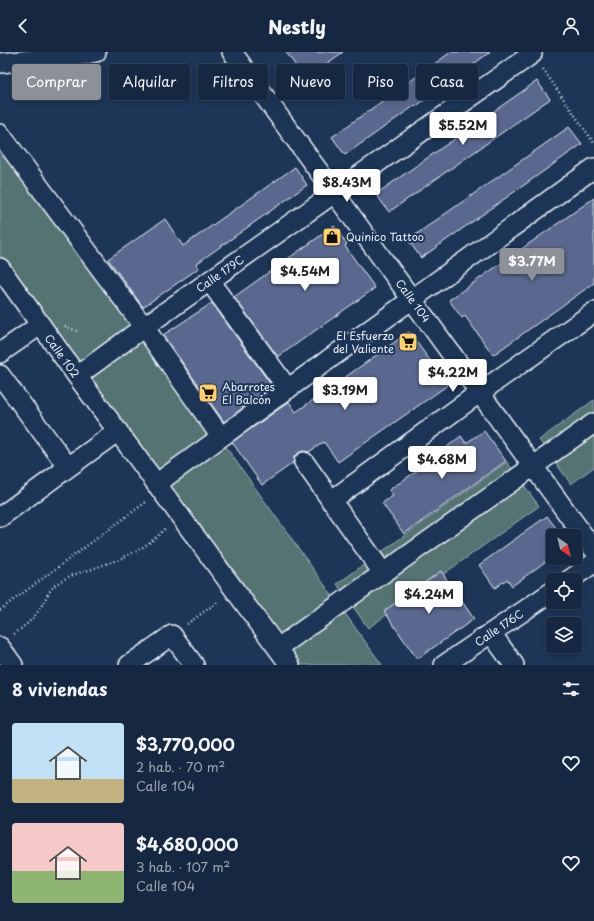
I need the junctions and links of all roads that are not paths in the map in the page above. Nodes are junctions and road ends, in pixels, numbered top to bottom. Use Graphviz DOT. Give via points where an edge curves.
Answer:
graph roads {
  1 [pos="96,52"];
  2 [pos="232,52"];
  3 [pos="532,54"];
  4 [pos="0,63"];
  5 [pos="0,134"];
  6 [pos="594,168"];
  7 [pos="334,193"];
  8 [pos="0,268"];
  9 [pos="210,282"];
  10 [pos="412,300"];
  11 [pos="594,312"];
  12 [pos="40,325"];
  13 [pos="144,327"];
  14 [pos="0,353"];
  15 [pos="0,375"];
  16 [pos="77,376"];
  17 [pos="288,390"];
  18 [pos="479,393"];
  19 [pos="594,423"];
  20 [pos="122,437"];
  21 [pos="221,437"];
  22 [pos="304,462"];
  23 [pos="533,466"];
  24 [pos="68,467"];
  25 [pos="159,488"];
  26 [pos="331,501"];
  27 [pos="0,517"];
  28 [pos="594,550"];
  29 [pos="594,563"];
  30 [pos="383,573"];
  31 [pos="579,573"];
  32 [pos="546,596"];
  33 [pos="491,633"];
  34 [pos="6,641"];
  35 [pos="278,648"];
  36 [pos="13,665"];
  37 [pos="129,665"];
  38 [pos="194,665"];
  39 [pos="290,665"];
  40 [pos="444,665"];
  41 [pos="514,665"];
  1 -- 4 [label="street" via="82,56"];
  2 -- 7 [label="street, Calle 104"];
  3 -- 7 [label="street, Calle 179C"];
  5 -- 13 [label="street"];
  6 -- 10 [label="street"];
  7 -- 9 [label="street, Calle 179C"];
  7 -- 10 [label="street, Calle 104"];
  8 -- 12 [label="street, Calle 102"];
  9 -- 13 [label="street, Calle 179C"];
  9 -- 17 [label="street"];
  10 -- 17 [label="street"];
  10 -- 18 [label="street, Calle 104"];
  11 -- 18 [label="street"];
  12 -- 14 [label="street"];
  12 -- 16 [label="street, Calle 102"];
  13 -- 16 [label="street, Calle 179C"];
  13 -- 21 [label="street"];
  15 -- 24 [label="street"];
  16 -- 20 [label="street, Calle 102"];
  17 -- 21 [label="street"];
  18 -- 23 [label="street, Calle 104"];
  18 -- 26 [label="street"];
  19 -- 23 [label="street"];
  20 -- 24 [label="street"];
  20 -- 25 [label="street, Calle 102"];
  21 -- 25 [label="street"];
  22 -- 26 [label="street"];
  23 -- 28 [label="street, Calle 104"];
  23 -- 30 [label="street"];
  24 -- 27 [label="street"];
  25 -- 35 [label="street, Calle 102"];
  26 -- 30 [label="street"];
  29 -- 31 [label="street"];
  30 -- 35 [label="street"];
  32 -- 33 [label="street, Calle 176C"];
  33 -- 40 [label="street, Calle 176C"];
  33 -- 41 [label="street"];
  34 -- 36 [label="street"];
  35 -- 39 [label="street, Calle 102"];
  37 -- 38 [label="street" via="172,635"];
}
